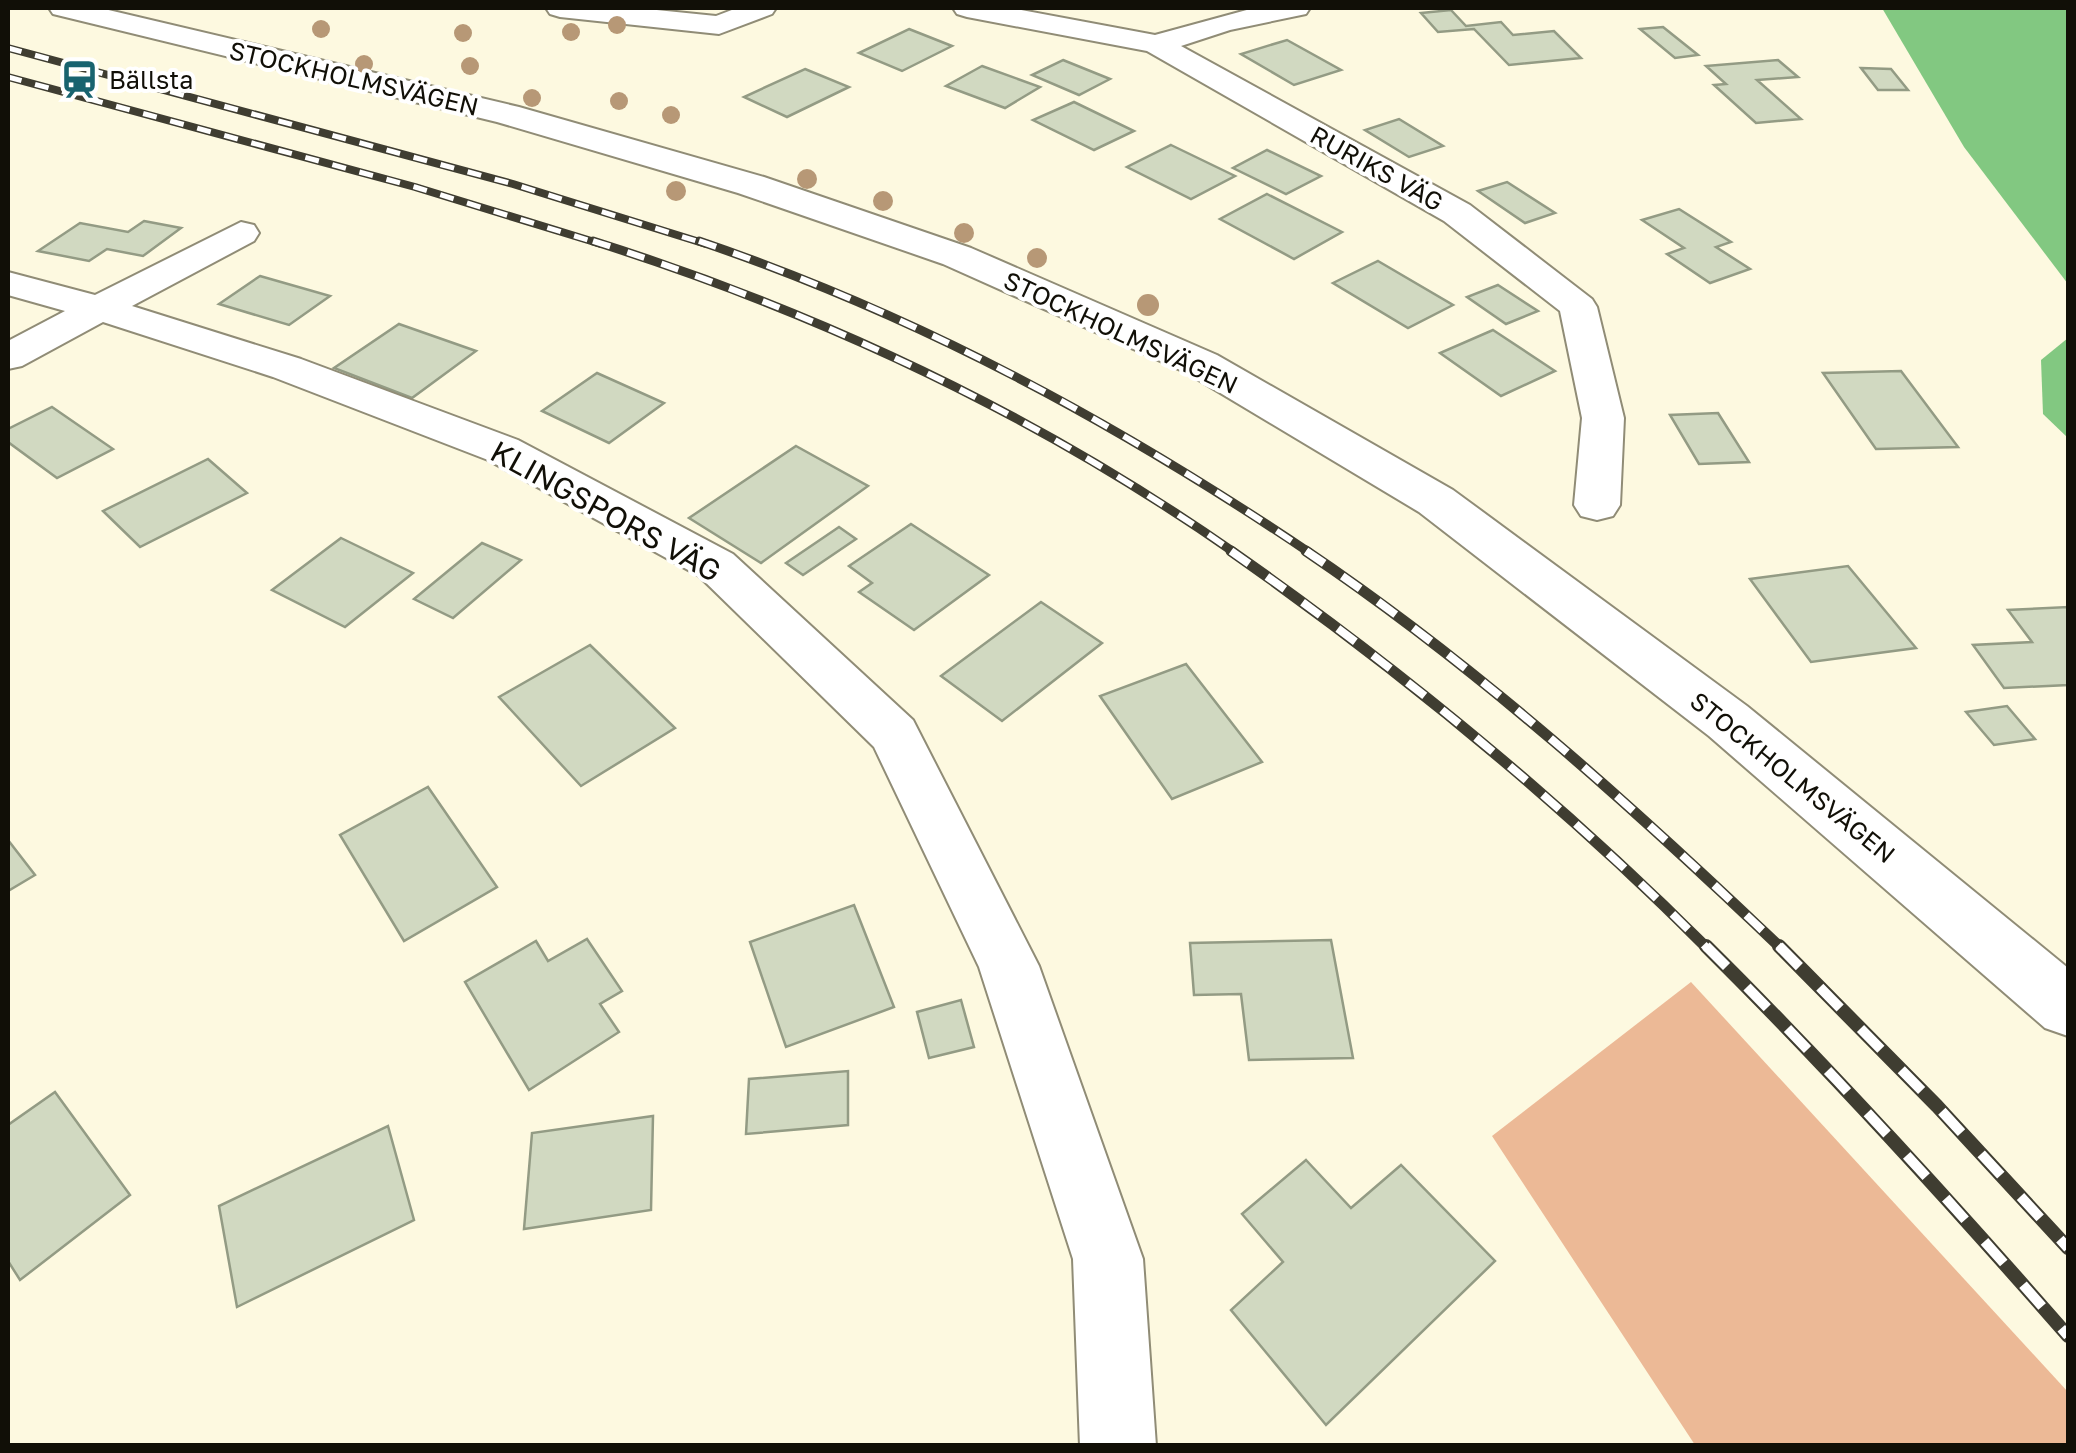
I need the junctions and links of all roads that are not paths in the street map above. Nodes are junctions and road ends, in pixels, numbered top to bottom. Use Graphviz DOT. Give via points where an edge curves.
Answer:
graph roads {
  1 [pos="64,8"];
  2 [pos="560,8"];
  3 [pos="762,8"];
  4 [pos="967,8"];
  5 [pos="1296,8"];
  6 [pos="1156,44"];
  7 [pos="241,233"];
  8 [pos="8,283"];
  9 [pos="98,308"];
  10 [pos="8,358"];
  11 [pos="1597,505"];
  12 [pos="2068,1007"];
  13 [pos="1118,1446"];
  1 -- 12 [label="main road, STOCKHOLMSVÄGEN" via="506,114 751,185 957,256 1202,364 1436,501 1728,721"];
  2 -- 3 [label="street" via="719,25"];
  4 -- 6 [label="street, RURIKS VÄG"];
  5 -- 6 [label="street"];
  6 -- 11 [label="street, RURIKS VÄG" via="1458,213 1578,307 1603,418"];
  7 -- 9 [label="street"];
  8 -- 9 [label="street, KLINGSPORS VÄG"];
  9 -- 10 [label="street"];
  9 -- 13 [label="street, KLINGSPORS VÄG" via="305,375 504,450 716,565 894,734 1010,966 1108,1260"];
}
